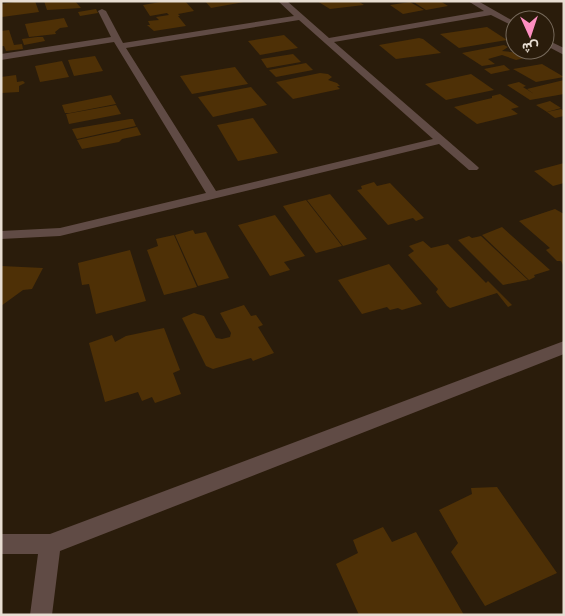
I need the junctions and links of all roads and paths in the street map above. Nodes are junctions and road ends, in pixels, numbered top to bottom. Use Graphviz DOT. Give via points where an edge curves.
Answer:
graph roads {
  1 [pos="282,1"];
  2 [pos="472,1"];
  3 [pos="102,11"];
  4 [pos="492,12"];
  5 [pos="300,16"];
  6 [pos="505,19"];
  7 [pos="327,41"];
  8 [pos="118,42"];
  9 [pos="1,57"];
  10 [pos="442,140"];
  11 [pos="473,168"];
  12 [pos="213,195"];
  13 [pos="1,235"];
  14 [pos="564,347"];
  15 [pos="1,544"];
  16 [pos="50,544"];
  17 [pos="41,615"];
  1 -- 5 [label="street"];
  2 -- 4 [label="street"];
  3 -- 8 [label="street"];
  4 -- 6 [label="street"];
  4 -- 7 [label="street"];
  5 -- 7 [label="street"];
  5 -- 8 [label="street"];
  7 -- 10 [label="street"];
  8 -- 9 [label="street"];
  8 -- 12 [label="street"];
  10 -- 11 [label="street"];
  10 -- 12 [label="street"];
  12 -- 13 [label="street" via="60,232"];
  14 -- 16 [label="street"];
  15 -- 16 [label="street"];
  16 -- 17 [label="street"];
}
